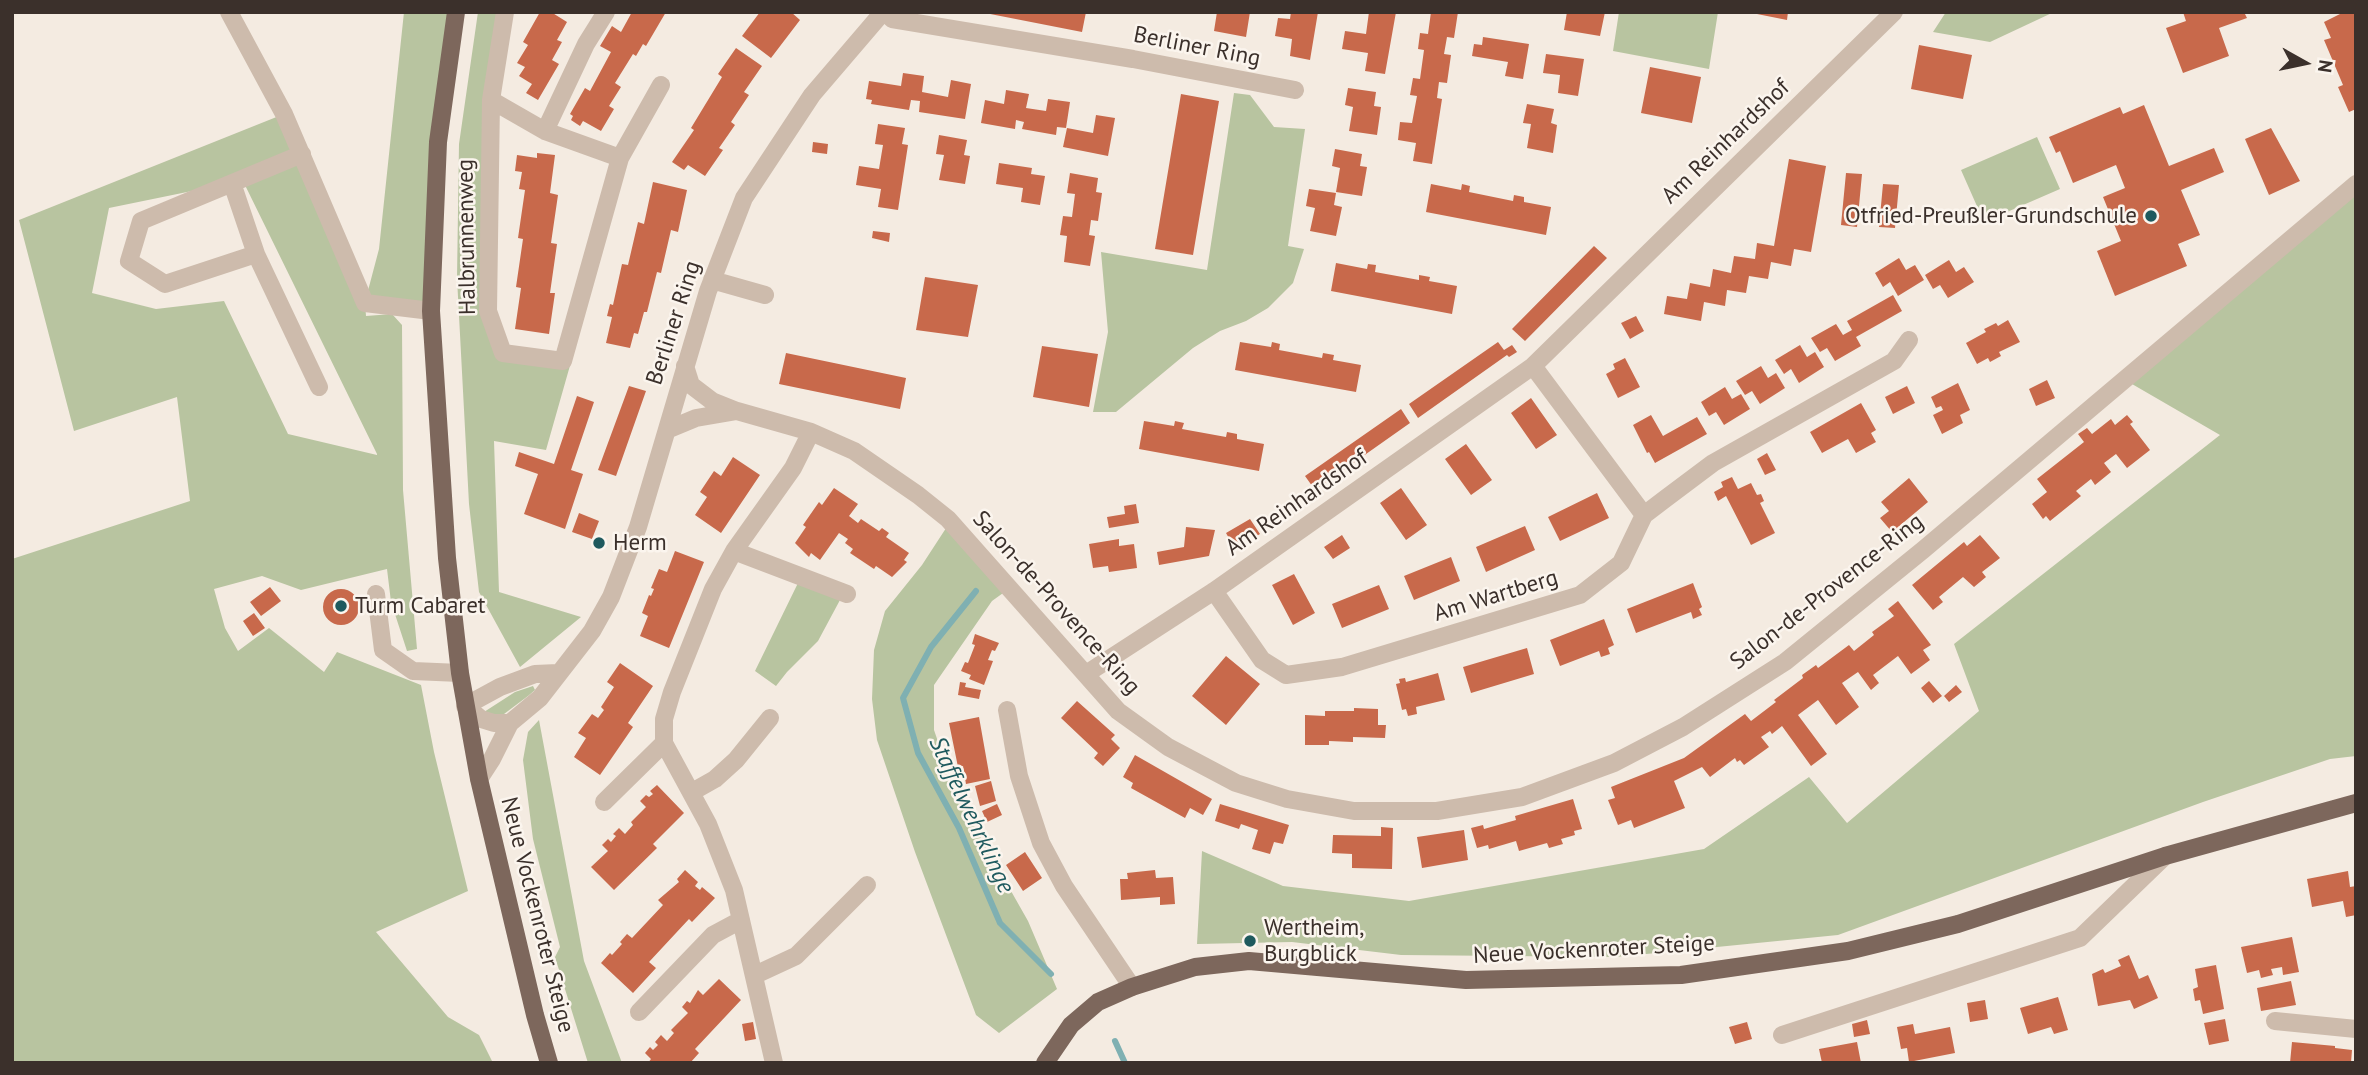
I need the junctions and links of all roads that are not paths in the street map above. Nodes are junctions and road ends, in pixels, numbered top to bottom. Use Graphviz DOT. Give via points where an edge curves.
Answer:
graph roads {
  1 [pos="229,12"];
  2 [pos="456,12"];
  3 [pos="505,12"];
  4 [pos="606,12"];
  5 [pos="884,12"];
  6 [pos="1894,12"];
  7 [pos="661,85"];
  8 [pos="1295,90"];
  9 [pos="491,100"];
  10 [pos="545,131"];
  11 [pos="302,154"];
  12 [pos="620,158"];
  13 [pos="232,183"];
  14 [pos="2356,184"];
  15 [pos="256,254"];
  16 [pos="712,280"];
  17 [pos="765,295"];
  18 [pos="431,311"];
  19 [pos="1909,340"];
  20 [pos="685,366"];
  21 [pos="1533,366"];
  22 [pos="319,387"];
  23 [pos="737,411"];
  24 [pos="667,430"];
  25 [pos="811,432"];
  26 [pos="1644,515"];
  27 [pos="734,551"];
  28 [pos="1214,591"];
  29 [pos="376,594"];
  30 [pos="847,594"];
  31 [pos="460,673"];
  32 [pos="558,673"];
  33 [pos="1086,674"];
  34 [pos="465,706"];
  35 [pos="1007,710"];
  36 [pos="771,718"];
  37 [pos="510,723"];
  38 [pos="664,743"];
  39 [pos="479,779"];
  40 [pos="692,792"];
  41 [pos="604,803"];
  42 [pos="2356,803"];
  43 [pos="2165,856"];
  44 [pos="867,885"];
  45 [pos="741,920"];
  46 [pos="755,975"];
  47 [pos="1132,987"];
  48 [pos="639,1012"];
  49 [pos="2275,1021"];
  50 [pos="2356,1029"];
  51 [pos="1782,1035"];
  52 [pos="549,1063"];
  53 [pos="774,1063"];
  54 [pos="1045,1063"];
  1 -- 11 [label="street"];
  2 -- 18 [label="main road, Neue Vockenroter Steige" via="439,142"];
  3 -- 9 [label="street, Halbrunnenweg"];
  4 -- 10 [label="street"];
  5 -- 8 [label="street, Berliner Ring" via="892,19"];
  5 -- 16 [label="street, Berliner Ring" via="812,94 744,198"];
  6 -- 21 [label="street, Am Reinhardshof"];
  7 -- 12 [label="street, Halbrunnenweg"];
  9 -- 10 [label="street"];
  9 -- 12 [label="street, Halbrunnenweg" via="488,311 503,353 563,360"];
  10 -- 12 [label="street"];
  11 -- 13 [label="street"];
  11 -- 18 [label="street" via="365,303"];
  13 -- 15 [label="street"];
  13 -- 15 [label="street" via="141,221 129,261 165,284"];
  14 -- 33 [label="street, Salon-de-Provence-Ring" via="1785,662 1683,727 1614,763 1522,797 1437,811 1354,811 1287,799 1236,783 1168,747 1118,711"];
  15 -- 22 [label="street"];
  16 -- 17 [label="street"];
  16 -- 20 [label="street, Berliner Ring"];
  18 -- 31 [label="main road, Neue Vockenroter Steige" via="446,545"];
  19 -- 26 [label="street, Am Wartberg" via="1894,361 1713,463"];
  20 -- 23 [label="street, Salon-de-Provence-Ring" via="691,385 712,401"];
  20 -- 24 [label="street, Berliner Ring"];
  21 -- 26 [label="street"];
  21 -- 28 [label="street, Am Reinhardshof"];
  23 -- 24 [label="street, Salon-de-Provence-Ring" via="696,418"];
  23 -- 25 [label="street, Salon-de-Provence-Ring"];
  24 -- 32 [label="street, Berliner Ring" via="611,597 592,631"];
  25 -- 27 [label="street" via="793,468"];
  25 -- 33 [label="street, Salon-de-Provence-Ring" via="873,463 948,520"];
  26 -- 28 [label="street, Am Wartberg" via="1621,563 1580,595 1342,667 1286,675 1262,660"];
  27 -- 30 [label="street"];
  27 -- 38 [label="street" via="713,589 672,692 664,719"];
  28 -- 33 [label="street, Am Reinhardshof"];
  29 -- 31 [label="street" via="383,649 413,671"];
  31 -- 34 [label="main road, Neue Vockenroter Steige"];
  32 -- 34 [label="street" via="535,674"];
  32 -- 37 [label="street, Berliner Ring" via="540,698"];
  34 -- 37 [label="street" via="481,719"];
  34 -- 39 [label="main road, Neue Vockenroter Steige"];
  35 -- 47 [label="street" via="1019,776 1041,843 1064,886"];
  36 -- 40 [label="street" via="736,760"];
  37 -- 39 [label="street, Berliner Ring"];
  38 -- 40 [label="street"];
  38 -- 41 [label="street"];
  39 -- 52 [label="main road, Neue Vockenroter Steige"];
  40 -- 45 [label="street" via="722,858"];
  42 -- 43 [label="main road, Neue Vockenroter Steige"];
  43 -- 47 [label="main road, Neue Vockenroter Steige" via="1958,924 1860,948 1681,975 1466,980 1249,961 1195,967"];
  43 -- 51 [label="street, Neue Vockenroter Steige" via="2080,938"];
  44 -- 46 [label="street" via="796,956"];
  45 -- 46 [label="street"];
  45 -- 48 [label="street" via="713,935"];
  46 -- 53 [label="street"];
  47 -- 54 [label="main road, Neue Vockenroter Steige" via="1098,1002 1072,1026"];
  49 -- 50 [label="street"];
}
